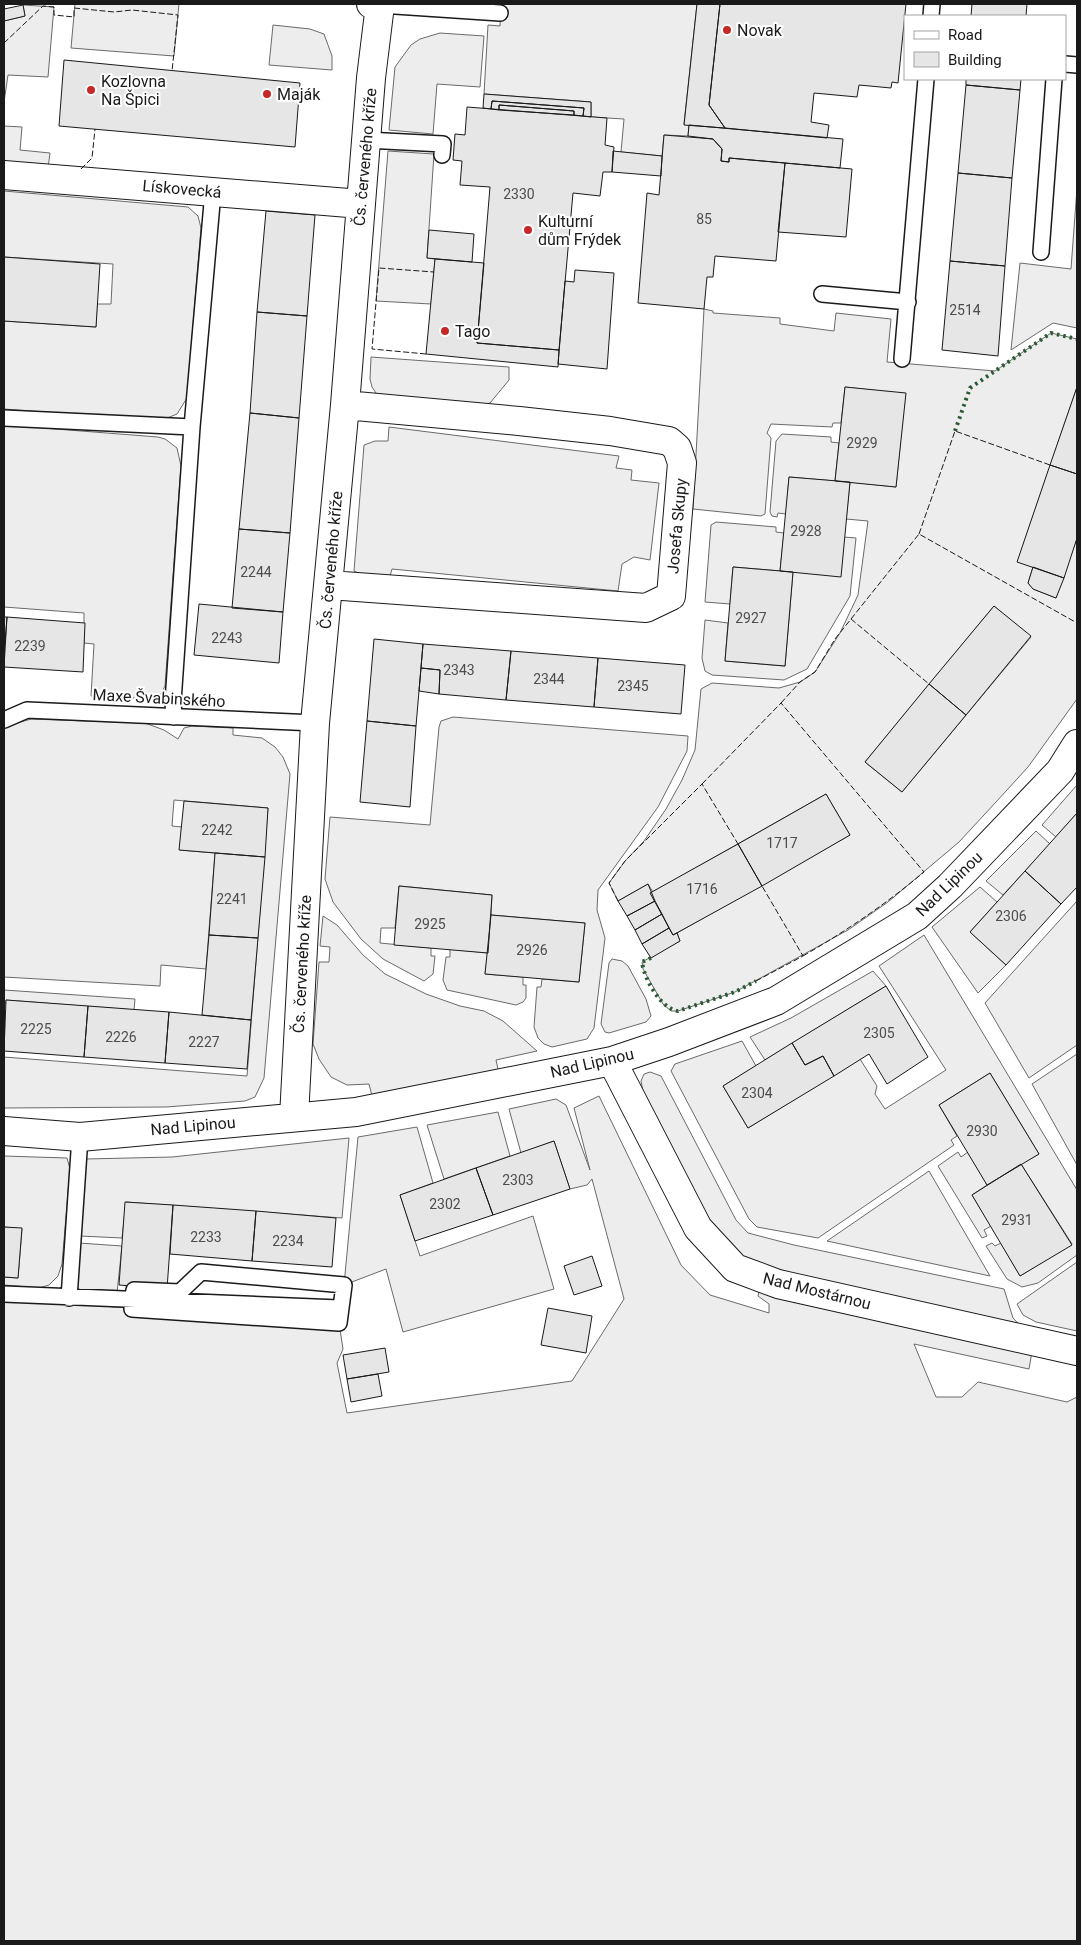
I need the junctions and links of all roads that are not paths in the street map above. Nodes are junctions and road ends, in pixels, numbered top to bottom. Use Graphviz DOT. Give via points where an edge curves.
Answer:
graph roads {
  1 [pos="376,4"];
  2 [pos="500,13"];
  3 [pos="926,80"];
  4 [pos="1054,80"];
  5 [pos="366,140"];
  6 [pos="442,155"];
  7 [pos="4,175"];
  8 [pos="213,192"];
  9 [pos="361,204"];
  10 [pos="1041,252"];
  11 [pos="822,294"];
  12 [pos="908,302"];
  13 [pos="902,359"];
  14 [pos="345,405"];
  15 [pos="4,418"];
  16 [pos="192,428"];
  17 [pos="329,585"];
  18 [pos="174,717"];
  19 [pos="4,720"];
  20 [pos="315,723"];
  21 [pos="1077,744"];
  22 [pos="612,1061"];
  23 [pos="294,1117"];
  24 [pos="4,1131"];
  25 [pos="80,1136"];
  26 [pos="4,1294"];
  27 [pos="69,1298"];
  28 [pos="133,1300"];
  29 [pos="339,1308"];
  30 [pos="1077,1351"];
  1 -- 2 [label="lane"];
  1 -- 5 [label="street, Čs. červeného kříže"];
  3 -- 12 [label="lane"];
  4 -- 10 [label="lane"];
  5 -- 6 [label="lane" via="443,144"];
  5 -- 9 [label="street, Čs. červeného kříže"];
  7 -- 8 [label="street, Lískovecká"];
  8 -- 9 [label="street, Lískovecká"];
  8 -- 16 [label="lane"];
  9 -- 14 [label="street, Čs. červeného kříže"];
  11 -- 12 [label="lane"];
  12 -- 13 [label="lane"];
  14 -- 17 [label="street, Čs. červeného kříže"];
  14 -- 17 [label="street, Josefa Skupy" via="610,431 669,441 677,448 682,463 679,513 671,596 646,608"];
  15 -- 16 [label="lane"];
  16 -- 18 [label="lane"];
  17 -- 20 [label="street, Čs. červeného kříže"];
  18 -- 19 [label="lane, Maxe Švabinského" via="27,710"];
  18 -- 20 [label="lane, Maxe Švabinského"];
  20 -- 23 [label="street, Čs. červeného kříže"];
  21 -- 22 [label="street, Nad Lipinou" via="1060,771 917,916 776,1001"];
  22 -- 23 [label="street, Nad Lipinou" via="356,1112"];
  22 -- 30 [label="street, Nad Mostárnou" via="698,1228 735,1268 778,1284"];
  23 -- 25 [label="street, Nad Lipinou"];
  24 -- 25 [label="street, Nad Lipinou"];
  25 -- 27 [label="lane"];
  26 -- 27 [label="lane"];
  27 -- 28 [label="lane"];
  28 -- 28 [label="lane" via="134,1290 180,1292 201,1272 344,1285 339,1323 132,1309"];
  28 -- 29 [label="lane"];
}
